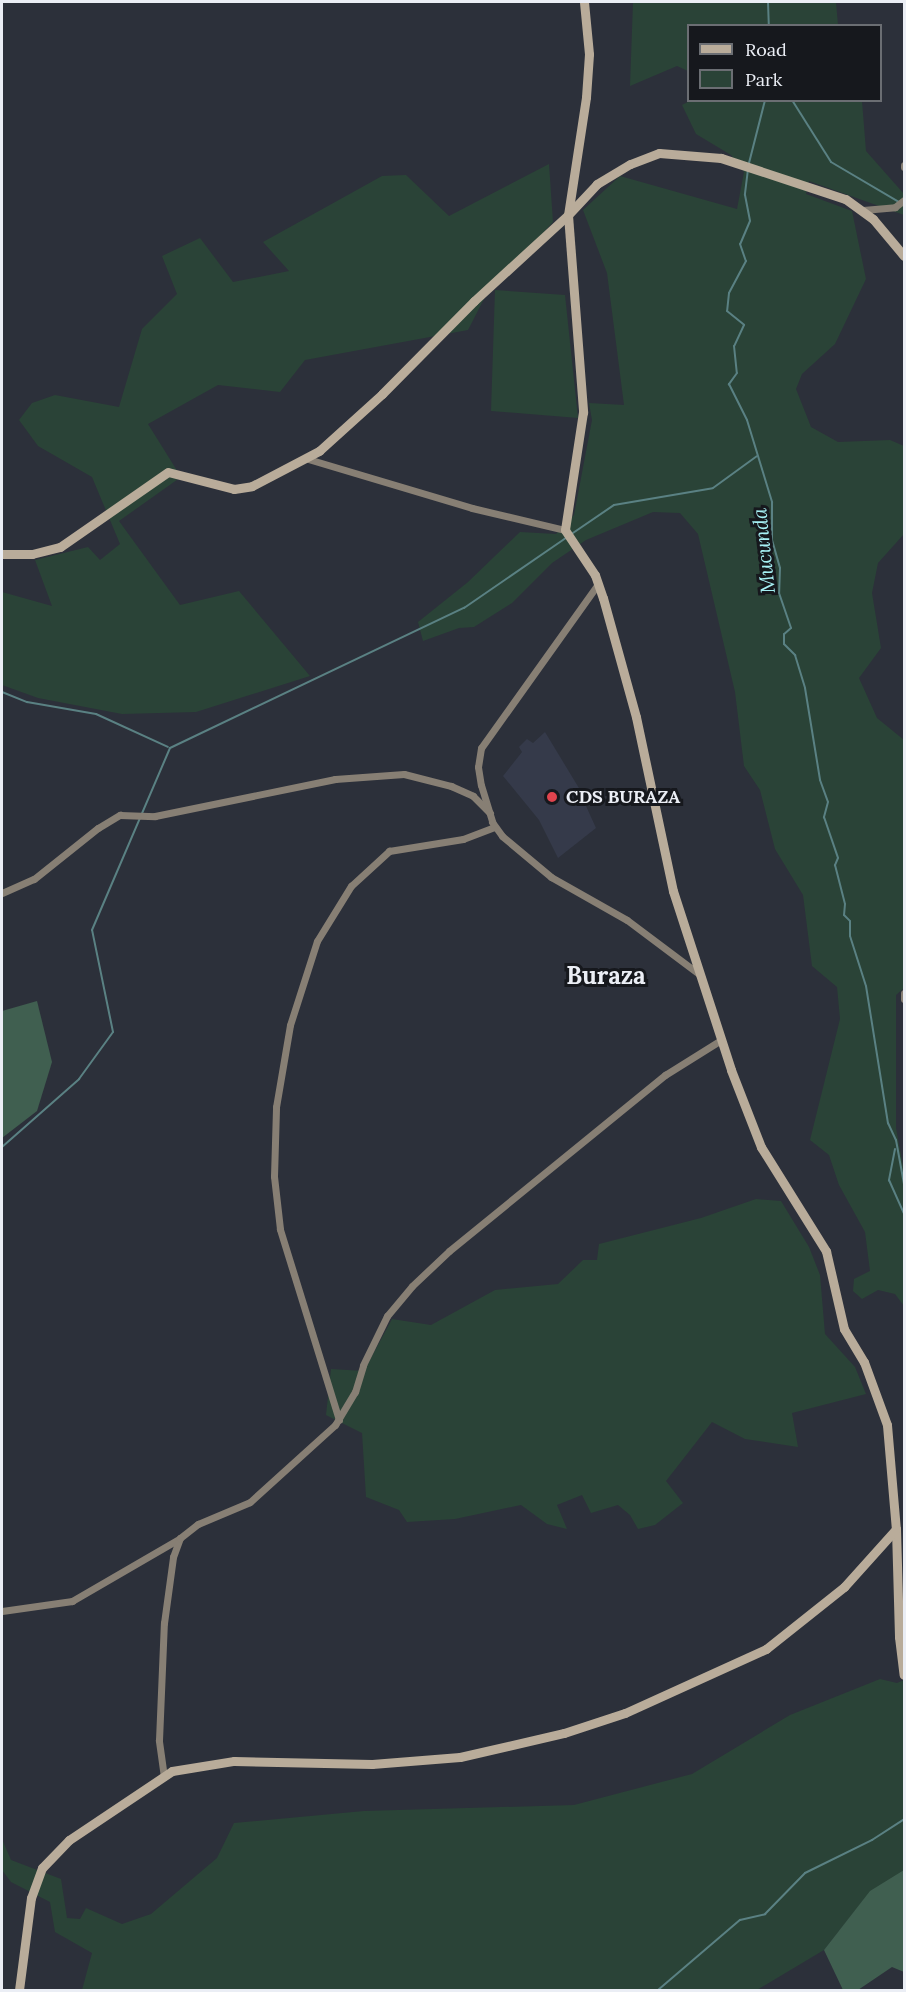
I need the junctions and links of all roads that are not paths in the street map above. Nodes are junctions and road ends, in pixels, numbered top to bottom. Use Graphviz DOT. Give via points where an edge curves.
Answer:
graph roads {
  1 [pos="584,2"];
  2 [pos="904,200"];
  3 [pos="863,210"];
  4 [pos="568,215"];
  5 [pos="904,256"];
  6 [pos="308,459"];
  7 [pos="565,530"];
  8 [pos="2,554"];
  9 [pos="598,584"];
  10 [pos="490,813"];
  11 [pos="495,827"];
  12 [pos="2,893"];
  13 [pos="699,974"];
  14 [pos="904,993"];
  15 [pos="904,999"];
  16 [pos="721,1040"];
  17 [pos="339,1420"];
  18 [pos="896,1529"];
  19 [pos="180,1538"];
  20 [pos="2,1611"];
  21 [pos="904,1675"];
  22 [pos="164,1777"];
  23 [pos="19,1990"];
  1 -- 4 [label="main road" via="587,83"];
  2 -- 3 [label="street" via="895,207"];
  3 -- 4 [label="main road" via="831,193 755,167 696,154 659,153 604,179"];
  3 -- 5 [label="main road"];
  4 -- 6 [label="main road"];
  4 -- 7 [label="main road" via="583,412"];
  6 -- 7 [label="street" via="472,508"];
  6 -- 8 [label="main road" via="243,489 168,472 60,547 32,554"];
  7 -- 9 [label="main road"];
  9 -- 10 [label="street" via="481,748 479,775"];
  9 -- 13 [label="main road" via="636,717 673,891"];
  10 -- 11 [label="street"];
  10 -- 12 [label="street" via="473,796 451,786 404,774 335,779 155,816 120,815 34,879"];
  11 -- 13 [label="street" via="551,877 627,920"];
  11 -- 17 [label="street" via="463,839 389,851 351,886 317,941 290,1025 276,1107 274,1176 280,1229"];
  13 -- 16 [label="main road"];
  14 -- 15 [label="street"];
  16 -- 17 [label="street" via="665,1075 478,1226 412,1286 387,1316"];
  16 -- 18 [label="main road" via="761,1147 826,1251 844,1329 859,1352 879,1399 890,1436"];
  17 -- 19 [label="street" via="250,1502 198,1524"];
  18 -- 21 [label="main road" via="898,1637"];
  18 -- 22 [label="main road" via="844,1587 766,1649 625,1713 564,1733 460,1757 372,1764 224,1761 189,1766"];
  19 -- 20 [label="street" via="72,1601"];
  19 -- 22 [label="street" via="172,1563 164,1623 159,1740"];
  22 -- 23 [label="main road" via="69,1840 42,1868 31,1898"];
}
